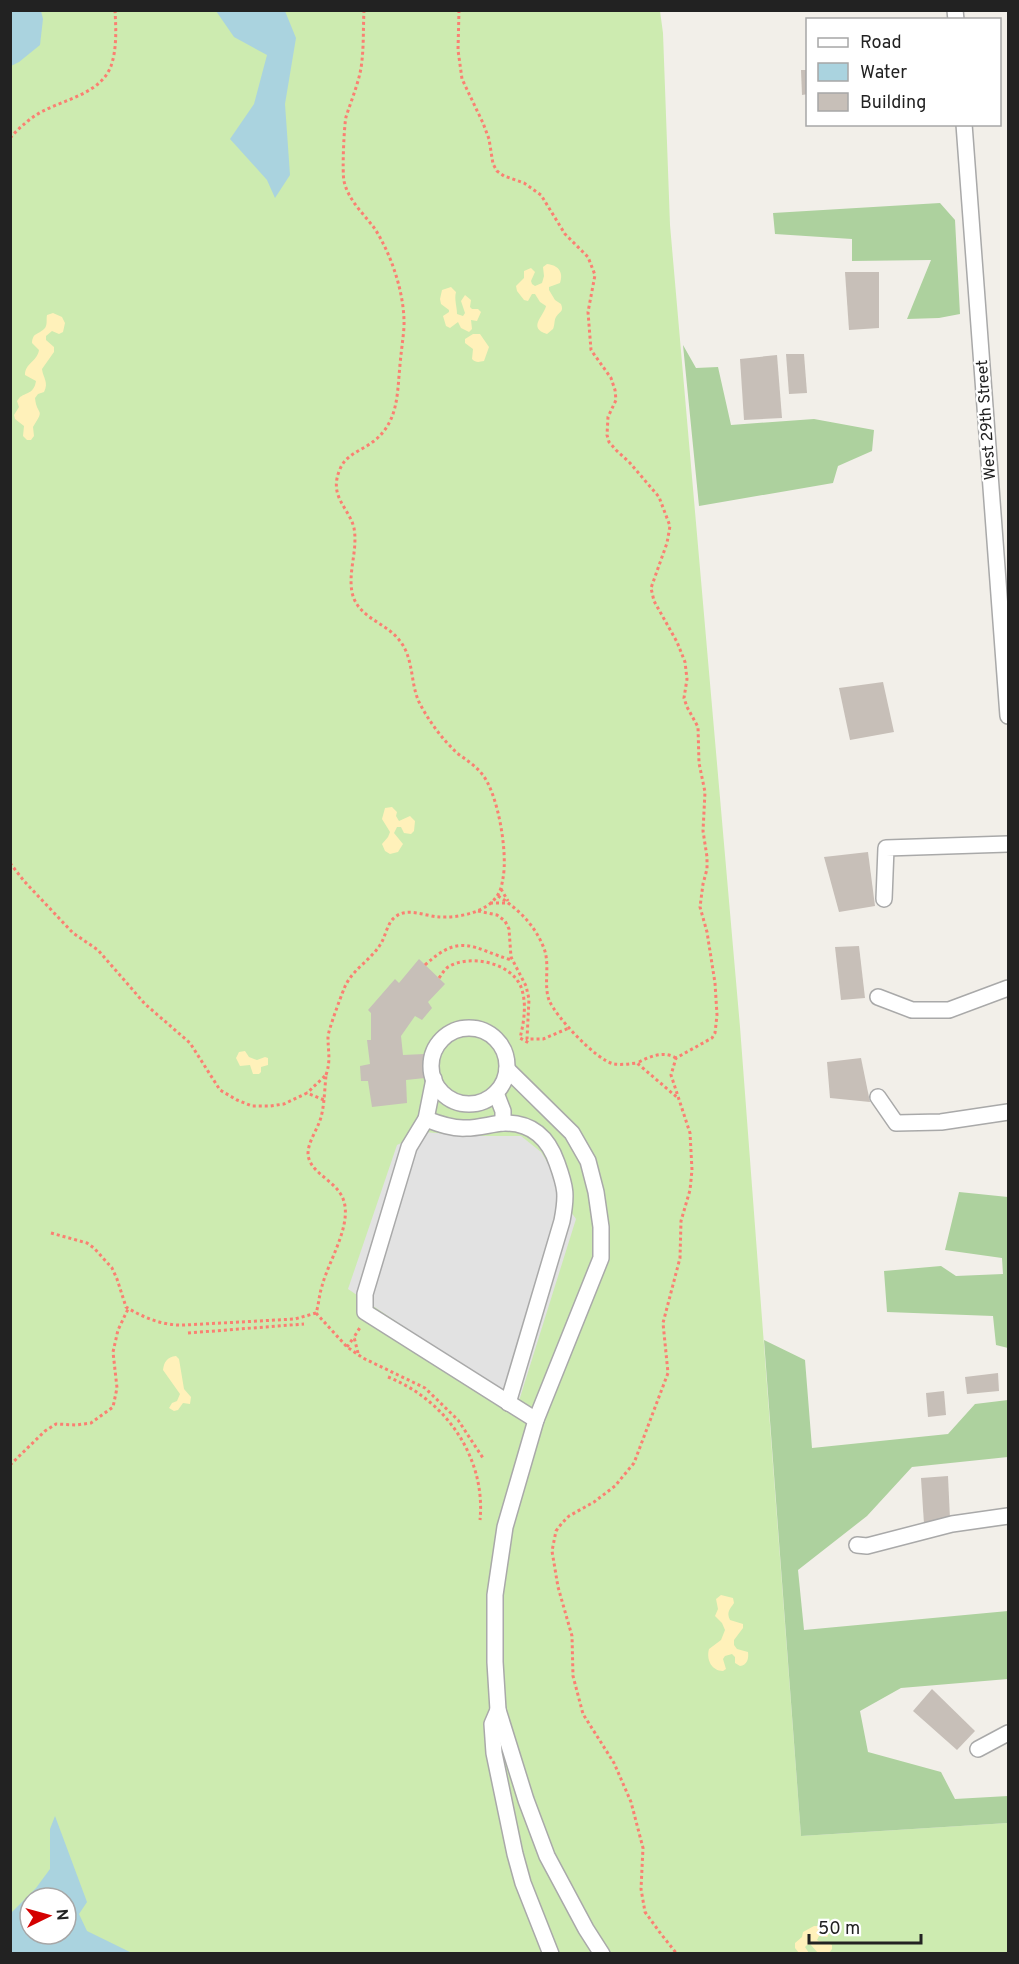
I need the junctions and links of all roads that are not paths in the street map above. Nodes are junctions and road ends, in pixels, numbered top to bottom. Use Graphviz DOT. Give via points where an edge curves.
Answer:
graph roads {
  1 [pos="964,126"];
  2 [pos="1008,716"];
  3 [pos="1008,843"];
  4 [pos="884,899"];
  5 [pos="1008,988"];
  6 [pos="878,997"];
  7 [pos="507,1069"];
  8 [pos="434,1079"];
  9 [pos="496,1093"];
  10 [pos="878,1097"];
  11 [pos="1008,1112"];
  12 [pos="426,1119"];
  13 [pos="503,1123"];
  14 [pos="508,1403"];
  15 [pos="536,1420"];
  16 [pos="1008,1516"];
  17 [pos="857,1545"];
  18 [pos="498,1710"];
  19 [pos="1008,1733"];
  20 [pos="978,1749"];
  21 [pos="551,1953"];
  22 [pos="602,1953"];
  1 -- 2 [label="street, West 29th Street"];
  3 -- 4 [label="street" via="886,848"];
  5 -- 6 [label="street" via="949,1010 912,1010"];
  7 -- 8 [label="street" via="506,1056 493,1036 470,1028 447,1035 438,1044 431,1067"];
  7 -- 9 [label="street"];
  7 -- 15 [label="street" via="572,1133 588,1161 601,1227 601,1258"];
  8 -- 9 [label="street" via="449,1099 461,1103 474,1104"];
  8 -- 12 [label="street"];
  9 -- 13 [label="street"];
  10 -- 11 [label="street" via="896,1123 941,1122"];
  12 -- 13 [label="street" via="465,1129"];
  12 -- 14 [label="street" via="409,1147 365,1294 365,1312"];
  13 -- 14 [label="street" via="528,1126 542,1137 554,1153 567,1196"];
  14 -- 15 [label="street"];
  15 -- 18 [label="street" via="506,1527 495,1595"];
  16 -- 17 [label="street"];
  18 -- 21 [label="street" via="492,1724 494,1754 515,1854"];
  18 -- 22 [label="street" via="547,1856"];
  19 -- 20 [label="street"];
}
